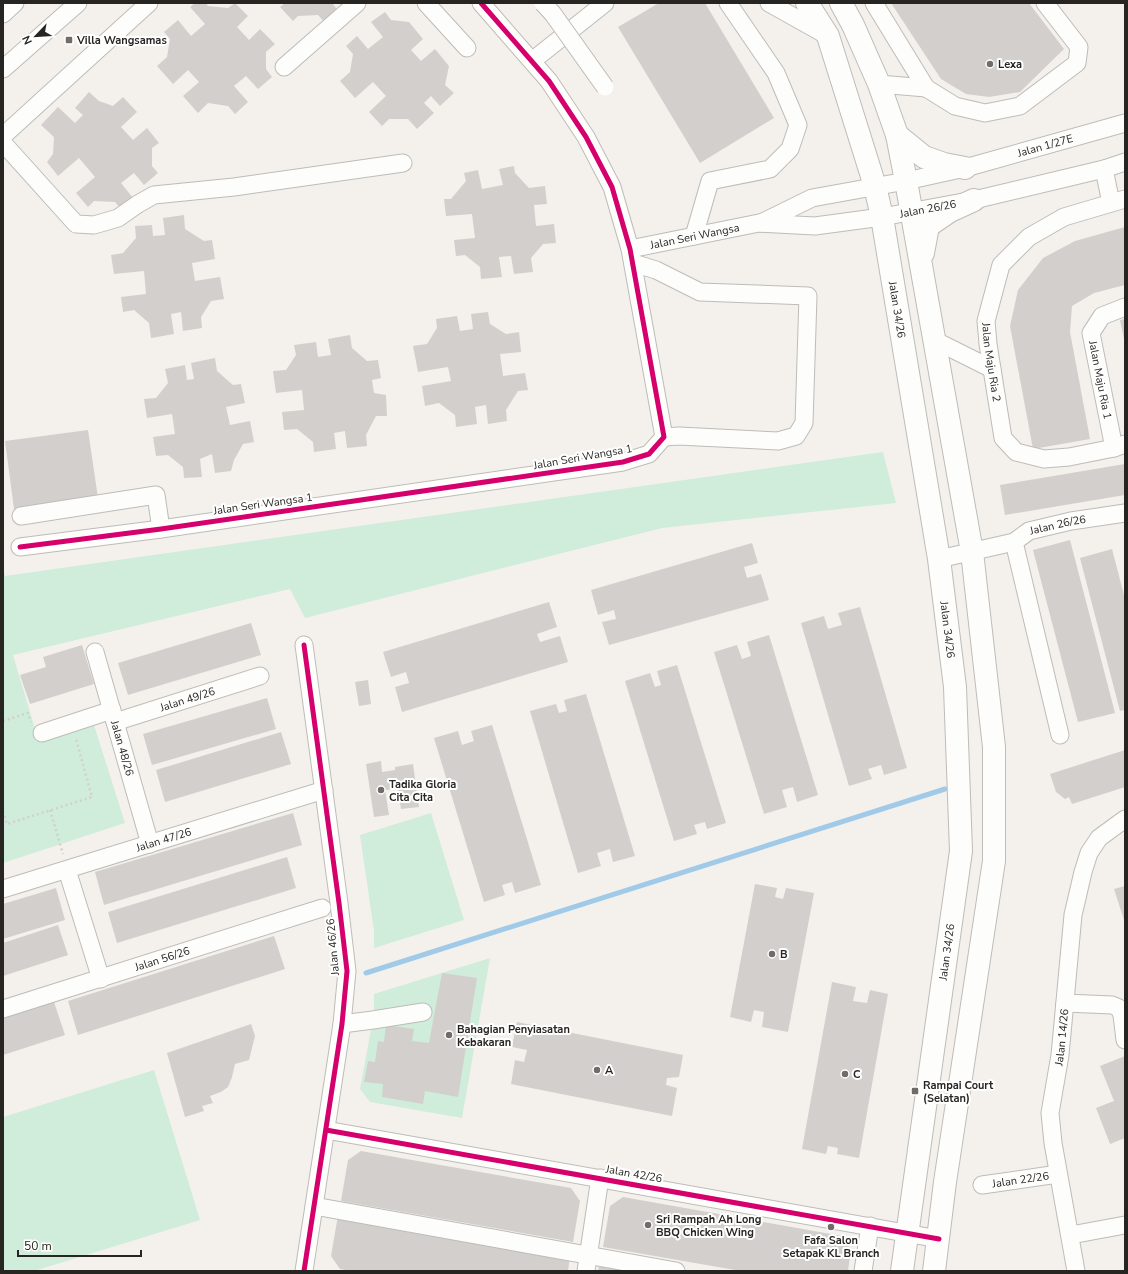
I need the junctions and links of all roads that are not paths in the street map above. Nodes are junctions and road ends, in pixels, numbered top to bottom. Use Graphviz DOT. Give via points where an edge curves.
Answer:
graph roads {
  1 [pos="15,3"];
  2 [pos="78,3"];
  3 [pos="149,3"];
  4 [pos="357,3"];
  5 [pos="426,3"];
  6 [pos="481,3"];
  7 [pos="543,3"];
  8 [pos="605,3"];
  9 [pos="728,3"];
  10 [pos="769,3"];
  11 [pos="807,3"];
  12 [pos="841,3"];
  13 [pos="874,3"];
  14 [pos="1045,3"];
  15 [pos="3,14"];
  16 [pos="828,36"];
  17 [pos="467,48"];
  18 [pos="532,61"];
  19 [pos="284,67"];
  20 [pos="3,69"];
  21 [pos="879,84"];
  22 [pos="605,87"];
  23 [pos="926,88"];
  24 [pos="1125,123"];
  25 [pos="897,135"];
  26 [pos="3,136"];
  27 [pos="3,143"];
  28 [pos="1125,162"];
  29 [pos="403,163"];
  30 [pos="965,168"];
  31 [pos="1104,169"];
  32 [pos="906,181"];
  33 [pos="875,186"];
  34 [pos="974,200"];
  35 [pos="1118,201"];
  36 [pos="912,212"];
  37 [pos="882,217"];
  38 [pos="759,224"];
  39 [pos="694,236"];
  40 [pos="631,256"];
  41 [pos="922,272"];
  42 [pos="1125,307"];
  43 [pos="934,340"];
  44 [pos="992,369"];
  45 [pos="664,437"];
  46 [pos="1119,446"];
  47 [pos="1125,513"];
  48 [pos="20,516"];
  49 [pos="161,529"];
  50 [pos="1014,542"];
  51 [pos="20,547"];
  52 [pos="972,552"];
  53 [pos="939,559"];
  54 [pos="304,645"];
  55 [pos="95,652"];
  56 [pos="260,676"];
  57 [pos="114,716"];
  58 [pos="37,731"];
  59 [pos="1060,735"];
  60 [pos="324,790"];
  61 [pos="1125,819"];
  62 [pos="150,844"];
  63 [pos="67,870"];
  64 [pos="3,889"];
  65 [pos="322,908"];
  66 [pos="101,979"];
  67 [pos="1065,1003"];
  68 [pos="3,1009"];
  69 [pos="423,1012"];
  70 [pos="342,1024"];
  71 [pos="1125,1040"];
  72 [pos="326,1130"];
  73 [pos="1058,1174"];
  74 [pos="600,1178"];
  75 [pos="982,1185"];
  76 [pos="314,1206"];
  77 [pos="1125,1225"];
  78 [pos="870,1226"];
  79 [pos="907,1233"];
  80 [pos="1071,1235"];
  81 [pos="939,1239"];
  82 [pos="587,1263"];
  83 [pos="304,1271"];
  84 [pos="676,1271"];
  85 [pos="863,1271"];
  86 [pos="902,1271"];
  87 [pos="934,1271"];
  88 [pos="1076,1271"];
  1 -- 15 [label="street"];
  2 -- 20 [label="street"];
  3 -- 26 [label="street"];
  4 -- 19 [label="street"];
  5 -- 17 [label="street"];
  6 -- 18 [label="street"];
  7 -- 22 [label="street, bridge"];
  8 -- 18 [label="street"];
  9 -- 39 [label="street" via="776,73 798,124 790,149 770,169 710,181"];
  10 -- 16 [label="street"];
  11 -- 16 [label="main road, Jalan 34/26"];
  12 -- 21 [label="main road"];
  13 -- 23 [label="street"];
  14 -- 23 [label="street" via="1079,47 1077,63 1020,106 985,113 955,106"];
  16 -- 33 [label="main road, Jalan 34/26"];
  18 -- 40 [label="street" via="549,81 586,137 612,187"];
  21 -- 23 [label="street"];
  21 -- 25 [label="main road"];
  24 -- 30 [label="street, Jalan 1/27E"];
  25 -- 30 [label="main road" via="924,156 944,164"];
  25 -- 32 [label="main road"];
  27 -- 29 [label="street" via="76,224 94,225 118,218 154,195 234,187"];
  28 -- 31 [label="street"];
  30 -- 32 [label="street"];
  31 -- 34 [label="street"];
  31 -- 35 [label="street"];
  32 -- 33 [label="street"];
  32 -- 36 [label="main road"];
  33 -- 37 [label="main road, Jalan 34/26"];
  33 -- 38 [label="street, Jalan Seri Wangsa" via="812,198"];
  34 -- 36 [label="street, Jalan 26/26"];
  34 -- 41 [label="main road" via="950,211 928,226"];
  35 -- 44 [label="street, Jalan Maju Ria 2" via="1064,216 1029,237 1001,265 986,321"];
  36 -- 37 [label="street, Jalan 26/26"];
  36 -- 41 [label="main road"];
  37 -- 38 [label="street, Jalan Seri Wangsa" via="815,226"];
  37 -- 53 [label="main road, Jalan 34/26"];
  38 -- 39 [label="street, Jalan Seri Wangsa"];
  39 -- 40 [label="street, Jalan Seri Wangsa"];
  40 -- 45 [label="street"];
  40 -- 45 [label="street" via="700,292 808,296 804,423 796,436 778,441"];
  41 -- 43 [label="main road"];
  42 -- 46 [label="street, Jalan Maju Ria 1" via="1102,316 1091,333"];
  43 -- 44 [label="street"];
  43 -- 52 [label="main road"];
  44 -- 46 [label="street, Jalan Maju Ria 2" via="1003,438 1016,452 1044,459 1069,457"];
  45 -- 49 [label="street, Jalan Seri Wangsa 1" via="649,454 623,462"];
  47 -- 50 [label="street, Jalan 26/26" via="1030,531"];
  48 -- 49 [label="street" via="156,495"];
  49 -- 51 [label="street, Jalan Seri Wangsa 1"];
  50 -- 52 [label="street, Jalan 26/26"];
  50 -- 59 [label="street"];
  52 -- 53 [label="street, Jalan 26/26"];
  52 -- 81 [label="main road" via="994,746 994,861 945,1182"];
  53 -- 79 [label="main road, Jalan 34/26" via="955,687 962,851"];
  54 -- 60 [label="street, Jalan 46/26"];
  55 -- 57 [label="street, Jalan 48/26"];
  56 -- 57 [label="street, Jalan 49/26"];
  57 -- 58 [label="street, Jalan 49/26"];
  57 -- 62 [label="street, Jalan 48/26"];
  60 -- 62 [label="street, Jalan 47/26"];
  60 -- 70 [label="street, Jalan 46/26" via="347,970"];
  61 -- 67 [label="street, Jalan 14/26" via="1099,838 1089,853 1074,915"];
  62 -- 63 [label="street, Jalan 47/26"];
  63 -- 64 [label="street, Jalan 47/26"];
  63 -- 66 [label="street"];
  65 -- 66 [label="street, Jalan 56/26"];
  66 -- 68 [label="street, Jalan 56/26"];
  67 -- 71 [label="street" via="1112,1005 1119,1008"];
  67 -- 73 [label="street, Jalan 14/26" via="1060,1055 1050,1113"];
  69 -- 70 [label="street"];
  70 -- 72 [label="street, Jalan 46/26"];
  72 -- 74 [label="street, Jalan 42/26"];
  72 -- 76 [label="street, Jalan 46/26"];
  73 -- 75 [label="street, Jalan 22/26"];
  73 -- 80 [label="street, Jalan 14/26"];
  74 -- 78 [label="street, Jalan 42/26"];
  74 -- 82 [label="street"];
  76 -- 82 [label="street"];
  76 -- 83 [label="street, Jalan 46/26"];
  77 -- 80 [label="street"];
  78 -- 79 [label="street, Jalan 42/26"];
  78 -- 85 [label="street"];
  79 -- 81 [label="street, Jalan 42/26"];
  79 -- 86 [label="main road, Jalan 34/26"];
  80 -- 88 [label="street, Jalan 14/26"];
  81 -- 87 [label="main road"];
  82 -- 84 [label="street"];
}
